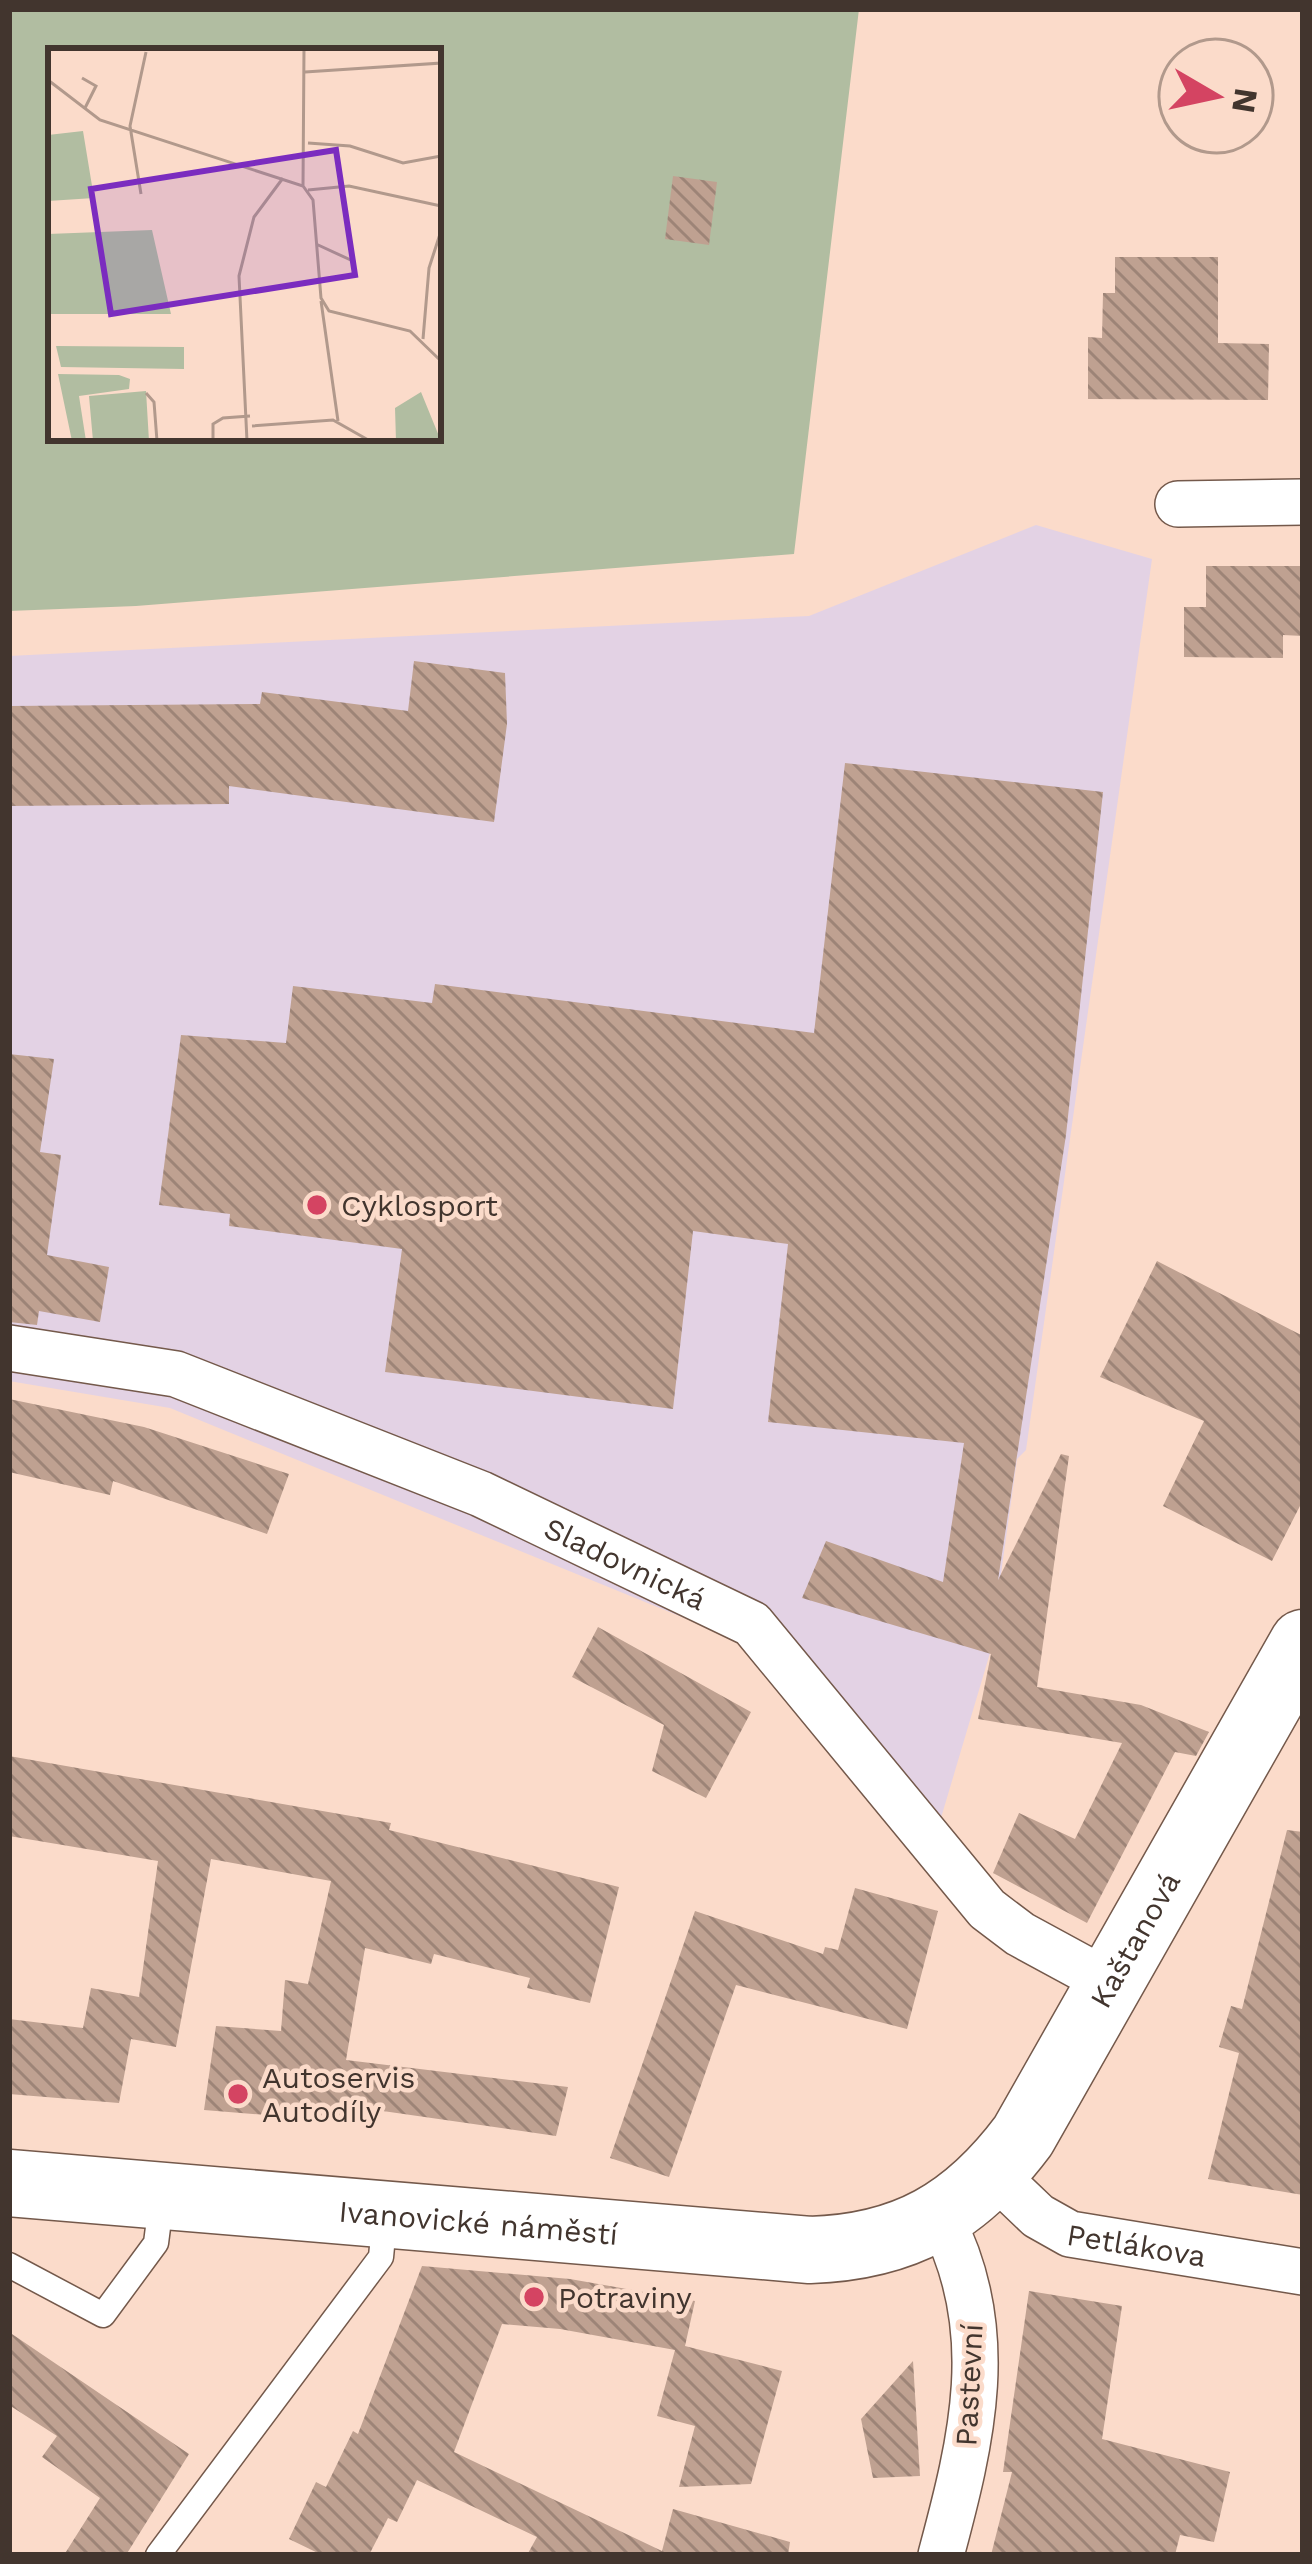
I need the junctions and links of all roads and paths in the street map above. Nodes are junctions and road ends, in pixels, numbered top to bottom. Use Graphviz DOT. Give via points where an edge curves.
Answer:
graph roads {
  1 [pos="1303,502"];
  2 [pos="1178,504"];
  3 [pos="9,1348"];
  4 [pos="1303,1643"];
  5 [pos="1112,1984"];
  6 [pos="994,2174"];
  7 [pos="9,2183"];
  8 [pos="162,2194"];
  9 [pos="385,2212"];
  10 [pos="940,2219"];
  11 [pos="9,2265"];
  12 [pos="1303,2272"];
  13 [pos="158,2555"];
  14 [pos="941,2555"];
  1 -- 2 [label="street"];
  3 -- 5 [label="street, Sladovnická" via="176,1374 481,1494 752,1624 987,1909"];
  4 -- 5 [label="main road, Kaštanová"];
  5 -- 6 [label="main road, Kaštanová"];
  6 -- 10 [label="main road, Kaštanová"];
  6 -- 12 [label="street, Petlákova" via="1070,2234"];
  7 -- 8 [label="main road, Ivanovické náměstí"];
  8 -- 9 [label="main road, Ivanovické náměstí"];
  8 -- 11 [label="lane" via="156,2243 103,2315"];
  9 -- 10 [label="main road, Ivanovické náměstí" via="810,2250 888,2241"];
  9 -- 13 [label="lane" via="381,2257"];
  10 -- 14 [label="street, Pastevní" via="968,2277 975,2331 963,2474"];
}
